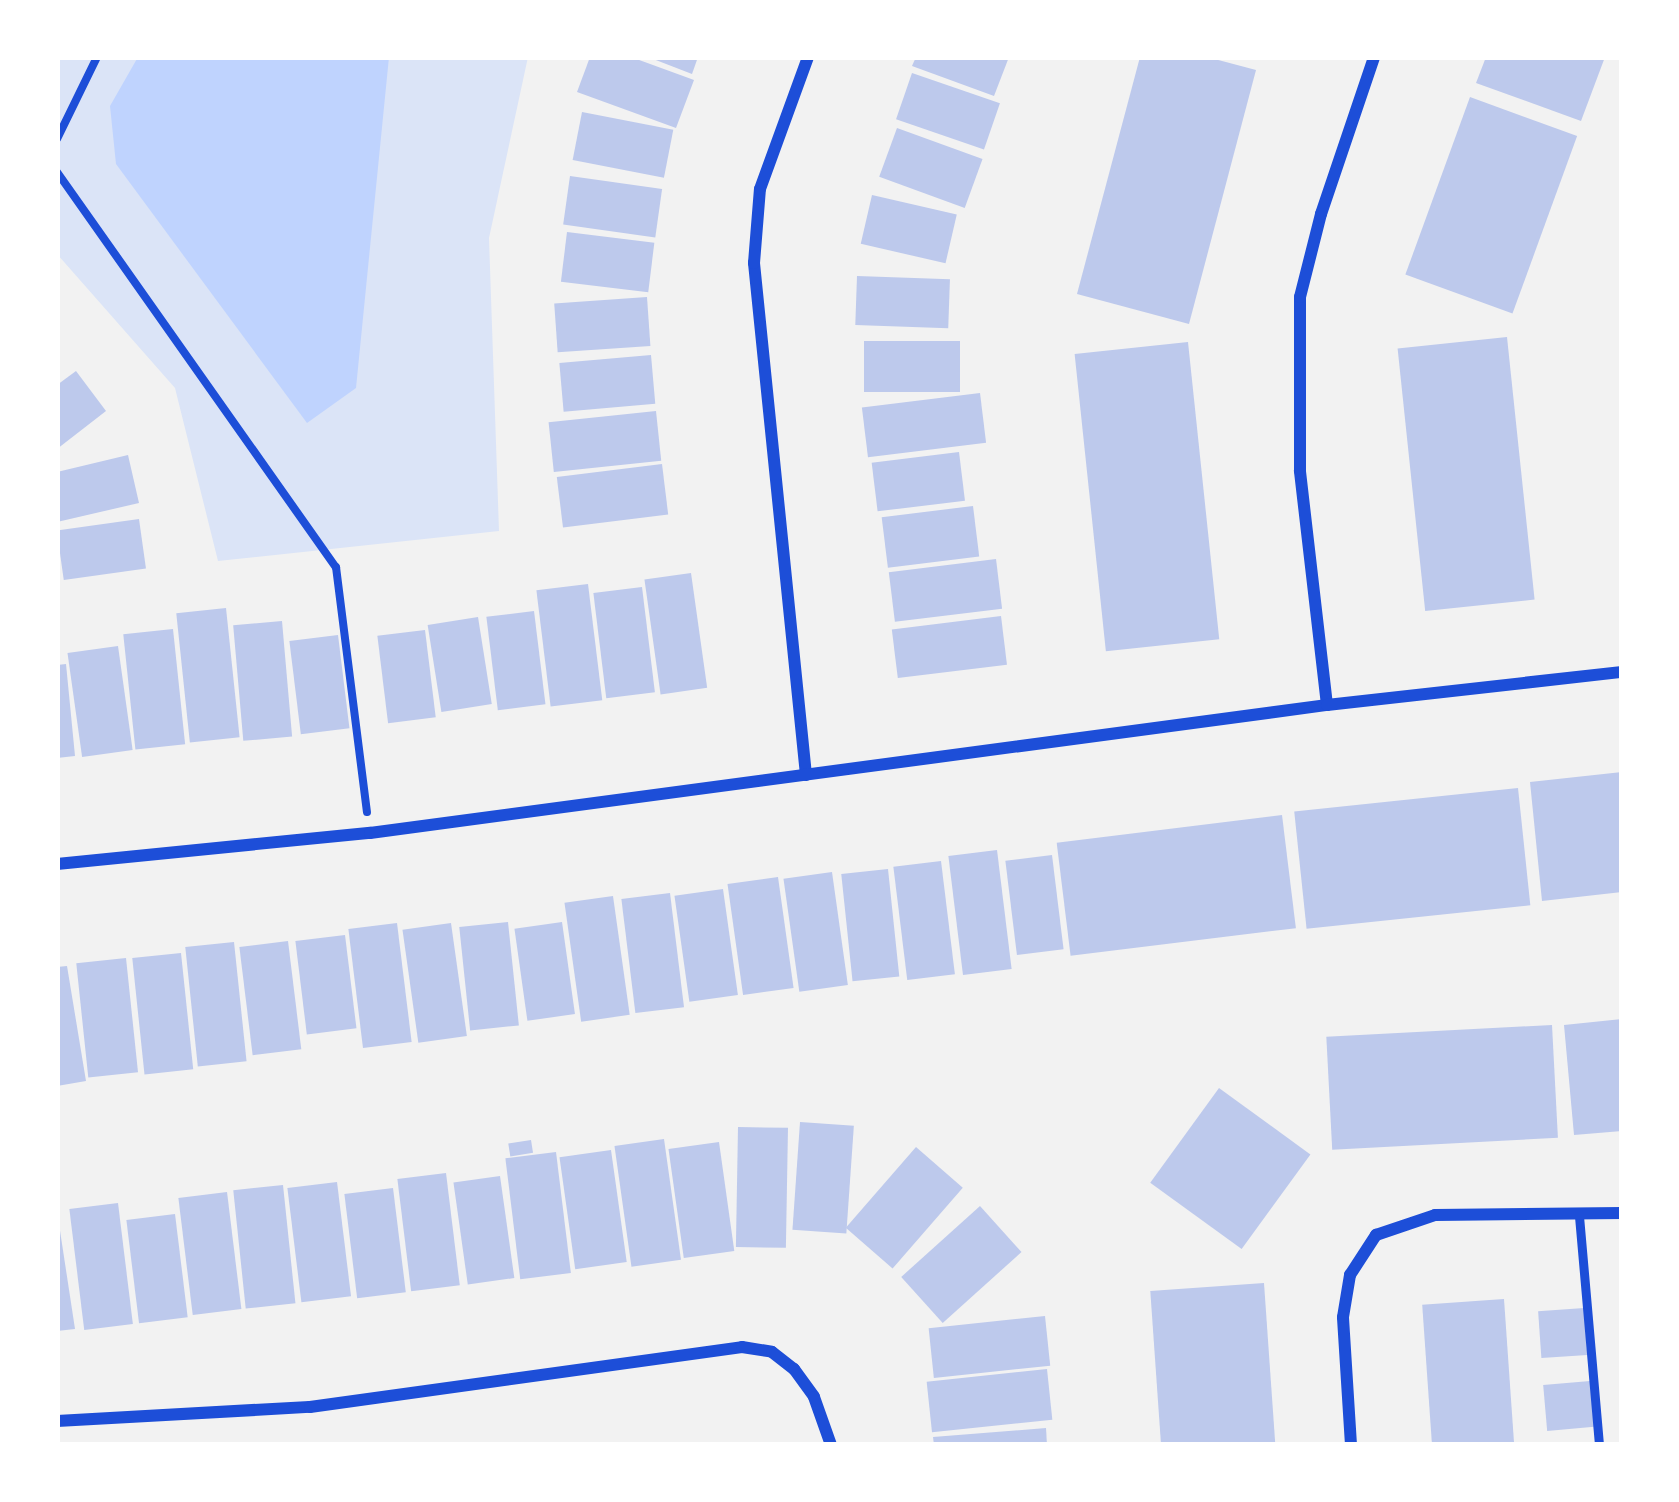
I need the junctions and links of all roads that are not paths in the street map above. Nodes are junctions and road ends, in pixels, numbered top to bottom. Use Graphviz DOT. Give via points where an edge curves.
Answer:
graph roads {
  1 [pos="808,57"];
  2 [pos="1374,57"];
  3 [pos="1622,672"];
  4 [pos="1327,705"];
  5 [pos="806,775"];
  6 [pos="57,864"];
  7 [pos="1622,1214"];
  8 [pos="1580,1216"];
  9 [pos="57,1421"];
  10 [pos="831,1445"];
  11 [pos="1351,1445"];
  12 [pos="1599,1445"];
  1 -- 5 [label="street" via="760,189 754,263"];
  2 -- 4 [label="street" via="1300,297 1300,471"];
  3 -- 4 [label="street"];
  4 -- 5 [label="street"];
  5 -- 6 [label="street" via="370,833"];
  7 -- 8 [label="street"];
  8 -- 11 [label="street" via="1436,1215 1376,1235 1350,1275 1343,1317"];
  8 -- 12 [label="lane"];
  9 -- 10 [label="street" via="310,1407 742,1347 772,1352 794,1369 814,1396"];
}
